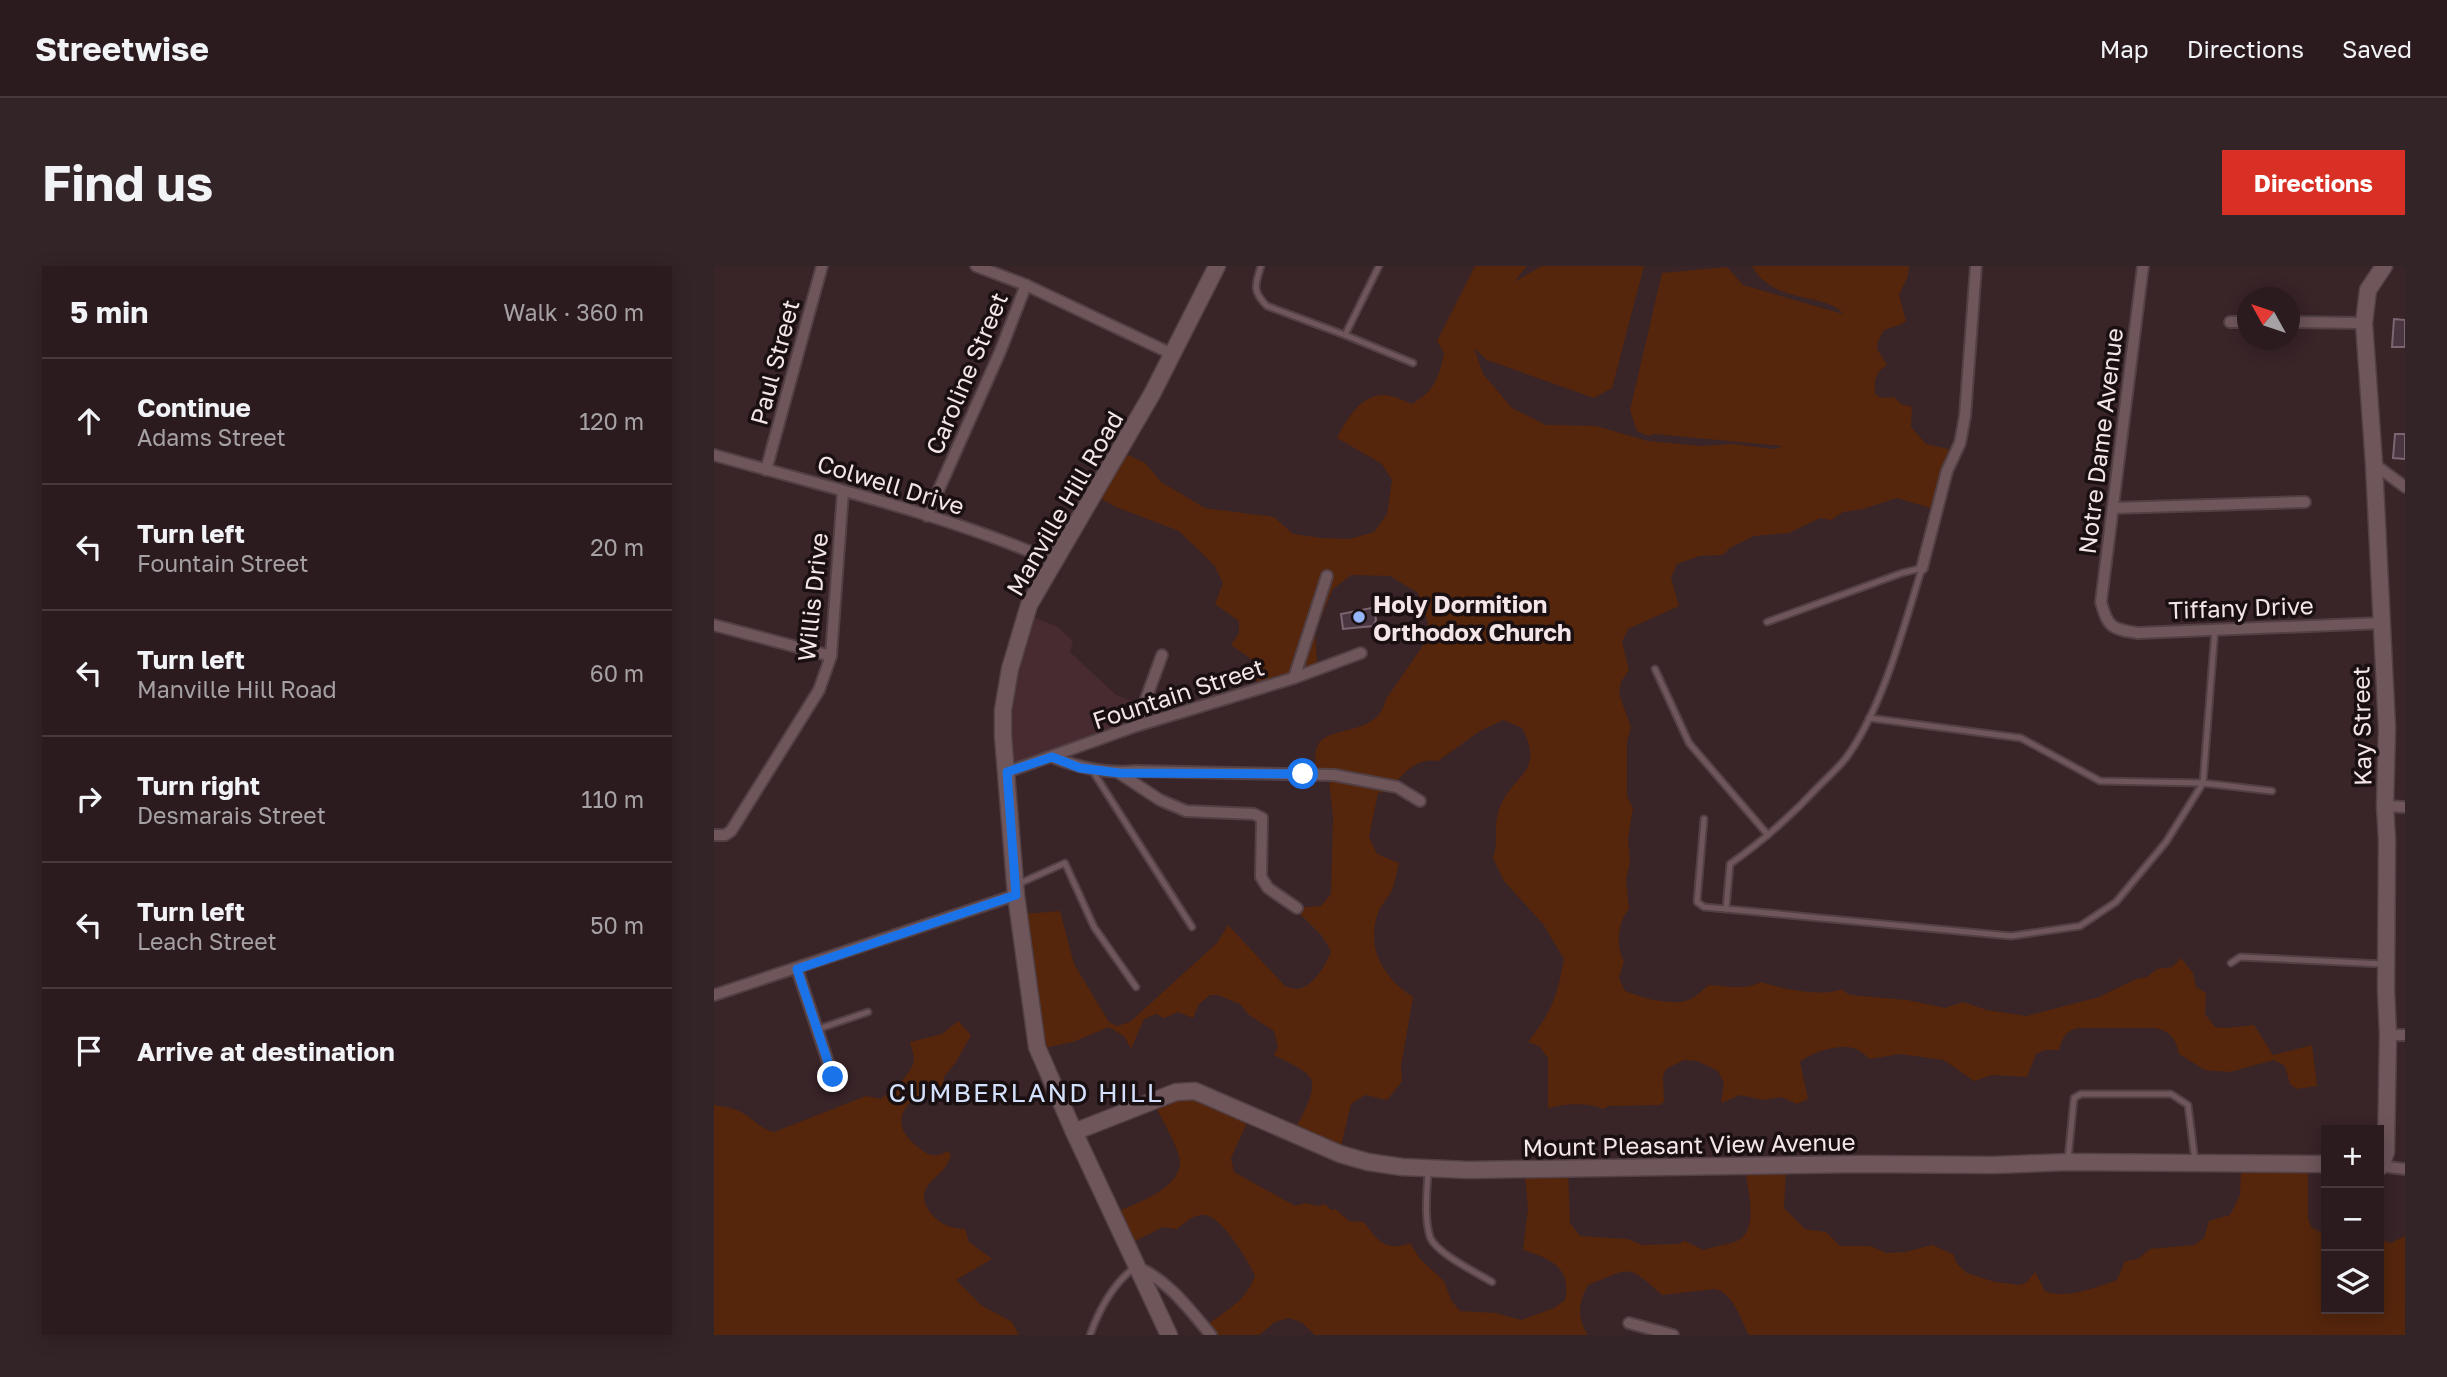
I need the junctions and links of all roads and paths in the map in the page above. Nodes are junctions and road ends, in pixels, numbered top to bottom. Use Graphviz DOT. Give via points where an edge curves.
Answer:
graph roads {
  1 [pos="822,266"];
  2 [pos="976,266"];
  3 [pos="1217,266"];
  4 [pos="1261,266"];
  5 [pos="1379,266"];
  6 [pos="1976,266"];
  7 [pos="2143,266"];
  8 [pos="2384,266"];
  9 [pos="1026,285"];
  10 [pos="2230,322"];
  11 [pos="2237,322"];
  12 [pos="2300,322"];
  13 [pos="2364,323"];
  14 [pos="1345,335"];
  15 [pos="1172,354"];
  16 [pos="1413,363"];
  17 [pos="714,455"];
  18 [pos="2375,464"];
  19 [pos="766,470"];
  20 [pos="2405,487"];
  21 [pos="842,491"];
  22 [pos="2305,502"];
  23 [pos="2113,508"];
  24 [pos="928,516"];
  25 [pos="1053,561"];
  26 [pos="1922,568"];
  27 [pos="1327,576"];
  28 [pos="2106,620"];
  29 [pos="1767,622"];
  30 [pos="2382,623"];
  31 [pos="714,625"];
  32 [pos="2215,629"];
  33 [pos="1361,653"];
  34 [pos="1162,655"];
  35 [pos="831,656"];
  36 [pos="1655,669"];
  37 [pos="1294,678"];
  38 [pos="1869,718"];
  39 [pos="1136,726"];
  40 [pos="1052,757"];
  41 [pos="1092,769"];
  42 [pos="1007,772"];
  43 [pos="1119,773"];
  44 [pos="2203,783"];
  45 [pos="2272,791"];
  46 [pos="1420,801"];
  47 [pos="2385,806"];
  48 [pos="2405,807"];
  49 [pos="1704,819"];
  50 [pos="714,835"];
  51 [pos="1768,835"];
  52 [pos="1016,890"];
  53 [pos="1297,908"];
  54 [pos="1726,909"];
  55 [pos="1192,927"];
  56 [pos="2231,963"];
  57 [pos="2386,964"];
  58 [pos="797,969"];
  59 [pos="1136,987"];
  60 [pos="714,995"];
  61 [pos="869,1012"];
  62 [pos="817,1029"];
  63 [pos="2397,1035"];
  64 [pos="833,1077"];
  65 [pos="1074,1132"];
  66 [pos="2384,1157"];
  67 [pos="2068,1162"];
  68 [pos="2195,1162"];
  69 [pos="2321,1164"];
  70 [pos="2384,1166"];
  71 [pos="1428,1168"];
  72 [pos="2405,1169"];
  73 [pos="1137,1266"];
  74 [pos="1492,1282"];
  75 [pos="1629,1323"];
  76 [pos="1090,1335"];
  77 [pos="1169,1335"];
  78 [pos="1211,1335"];
  79 [pos="1673,1335"];
  1 -- 19 [label="street, Paul Street"];
  2 -- 9 [label="street"];
  3 -- 15 [label="street, Manville Hill Road"];
  4 -- 14 [label="lane" via="1255,284 1257,296 1266,306"];
  5 -- 14 [label="lane"];
  6 -- 26 [label="street" via="1965,416"];
  7 -- 23 [label="street, Notre Dame Avenue"];
  8 -- 13 [label="street, Kay Street" via="2368,290"];
  9 -- 15 [label="street"];
  9 -- 24 [label="street, Caroline Street"];
  10 -- 11 [label="street"];
  12 -- 13 [label="street"];
  13 -- 18 [label="street, Kay Street"];
  14 -- 16 [label="lane"];
  15 -- 25 [label="street, Manville Hill Road"];
  17 -- 19 [label="street, Colwell Drive"];
  18 -- 20 [label="street"];
  18 -- 30 [label="street, Kay Street"];
  19 -- 21 [label="street, Colwell Drive"];
  21 -- 24 [label="street, Colwell Drive"];
  21 -- 35 [label="street, Willis Drive"];
  22 -- 23 [label="street"];
  23 -- 28 [label="street, Notre Dame Avenue" via="2101,602"];
  24 -- 25 [label="street, Colwell Drive"];
  25 -- 42 [label="street, Manville Hill Road" via="1019,632 1005,687"];
  26 -- 29 [label="lane"];
  26 -- 38 [label="lane"];
  27 -- 37 [label="street"];
  28 -- 32 [label="street, Tiffany Drive" via="2116,629 2138,633"];
  30 -- 32 [label="street, Tiffany Drive"];
  30 -- 47 [label="street, Kay Street"];
  31 -- 35 [label="street"];
  32 -- 44 [label="lane"];
  33 -- 37 [label="street, Fountain Street"];
  34 -- 39 [label="street"];
  35 -- 50 [label="street, Willis Drive" via="819,690 731,831"];
  36 -- 51 [label="lane" via="1689,743"];
  37 -- 39 [label="street, Fountain Street"];
  38 -- 44 [label="lane" via="2021,738 2100,781"];
  38 -- 51 [label="lane" via="1845,759"];
  39 -- 40 [label="street, Fountain Street"];
  40 -- 41 [label="street"];
  40 -- 42 [label="street, Fountain Street"];
  41 -- 43 [label="street"];
  41 -- 55 [label="lane"];
  42 -- 52 [label="street, Manville Hill Road"];
  43 -- 46 [label="street" via="1334,775 1397,787"];
  43 -- 53 [label="street" via="1186,811 1262,818 1261,877 1268,888"];
  44 -- 45 [label="lane"];
  44 -- 54 [label="lane" via="2166,842 2116,902 2080,926 2011,936"];
  47 -- 48 [label="street"];
  47 -- 57 [label="street, Kay Street"];
  49 -- 54 [label="lane" via="1697,902"];
  51 -- 54 [label="lane" via="1730,864"];
  52 -- 58 [label="street"];
  52 -- 59 [label="lane" via="1065,863 1094,927"];
  52 -- 65 [label="street, Manville Hill Road" via="1037,1047"];
  56 -- 57 [label="lane" via="2240,957"];
  57 -- 63 [label="street, Kay Street"];
  58 -- 60 [label="street"];
  58 -- 62 [label="street"];
  61 -- 62 [label="lane"];
  62 -- 64 [label="street"];
  63 -- 66 [label="street, Kay Street"];
  65 -- 71 [label="street, Mount Pleasant View Avenue" via="1176,1092 1195,1091 1340,1154 1368,1162"];
  65 -- 73 [label="street, Manville Hill Road"];
  67 -- 68 [label="street, Mount Pleasant View Avenue"];
  67 -- 68 [label="lane" via="2074,1098 2081,1094 2171,1094 2188,1105"];
  67 -- 71 [label="street, Mount Pleasant View Avenue"];
  68 -- 69 [label="street, Mount Pleasant View Avenue"];
  70 -- 72 [label="street, Kay Street"];
  71 -- 74 [label="lane" via="1431,1240"];
  73 -- 76 [label="lane" via="1118,1283"];
  73 -- 77 [label="street, Manville Hill Road"];
  73 -- 78 [label="street" via="1167,1285"];
  75 -- 79 [label="street"];
}
